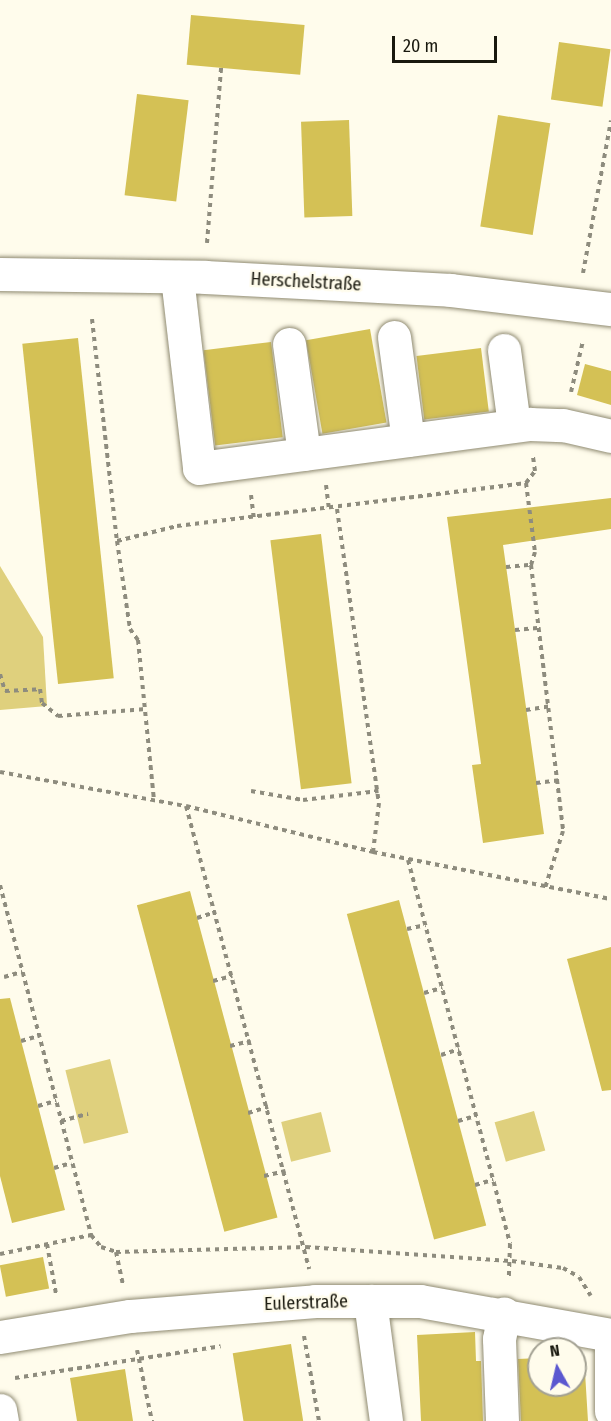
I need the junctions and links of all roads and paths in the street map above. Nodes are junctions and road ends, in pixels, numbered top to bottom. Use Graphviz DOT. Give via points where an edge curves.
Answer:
graph roads {
  1 [pos="221,68"];
  2 [pos="611,121"];
  3 [pos="0,274"];
  4 [pos="191,277"];
  5 [pos="593,306"];
  6 [pos="93,319"];
  7 [pos="394,337"];
  8 [pos="289,344"];
  9 [pos="504,350"];
  10 [pos="514,425"];
  11 [pos="564,425"];
  12 [pos="611,436"];
  13 [pos="408,440"];
  14 [pos="304,454"];
  15 [pos="337,509"];
  16 [pos="117,541"];
  17 [pos="531,565"];
  18 [pos="506,567"];
  19 [pos="540,628"];
  20 [pos="515,630"];
  21 [pos="0,674"];
  22 [pos="550,706"];
  23 [pos="146,710"];
  24 [pos="526,710"];
  25 [pos="0,772"];
  26 [pos="559,780"];
  27 [pos="536,783"];
  28 [pos="251,791"];
  29 [pos="378,791"];
  30 [pos="154,800"];
  31 [pos="186,806"];
  32 [pos="373,852"];
  33 [pos="408,860"];
  34 [pos="0,885"];
  35 [pos="545,888"];
  36 [pos="611,898"];
  37 [pos="6,908"];
  38 [pos="0,909"];
  39 [pos="215,912"];
  40 [pos="197,918"];
  41 [pos="426,925"];
  42 [pos="407,929"];
  43 [pos="22,972"];
  44 [pos="232,976"];
  45 [pos="4,977"];
  46 [pos="213,981"];
  47 [pos="442,988"];
  48 [pos="424,993"];
  49 [pos="39,1036"];
  50 [pos="21,1041"];
  51 [pos="250,1041"];
  52 [pos="230,1046"];
  53 [pos="459,1049"];
  54 [pos="441,1055"];
  55 [pos="56,1101"];
  56 [pos="38,1106"];
  57 [pos="268,1107"];
  58 [pos="248,1113"];
  59 [pos="88,1114"];
  60 [pos="476,1116"];
  61 [pos="61,1121"];
  62 [pos="458,1121"];
  63 [pos="72,1163"];
  64 [pos="54,1168"];
  65 [pos="285,1171"];
  66 [pos="264,1176"];
  67 [pos="493,1180"];
  68 [pos="475,1185"];
  69 [pos="91,1235"];
  70 [pos="47,1244"];
  71 [pos="306,1247"];
  72 [pos="0,1254"];
  73 [pos="512,1261"];
  74 [pos="596,1298"];
  75 [pos="315,1301"];
  76 [pos="370,1301"];
  77 [pos="504,1313"];
  78 [pos="130,1316"];
  79 [pos="61,1327"];
  80 [pos="292,1334"];
  81 [pos="611,1335"];
  82 [pos="0,1337"];
  83 [pos="233,1344"];
  84 [pos="611,1347"];
  85 [pos="140,1359"];
  86 [pos="9,1380"];
  87 [pos="0,1410"];
  88 [pos="611,1412"];
  89 [pos="2,1421"];
  90 [pos="152,1421"];
  91 [pos="319,1421"];
  92 [pos="386,1421"];
  93 [pos="502,1421"];
  1 -- 4 [label="path"];
  2 -- 5 [label="path"];
  3 -- 4 [label="street, Herschelstraße"];
  4 -- 5 [label="street, Herschelstraße" via="451,290"];
  4 -- 14 [label="street" via="199,468"];
  5 -- 11 [label="path"];
  6 -- 16 [label="path"];
  7 -- 13 [label="street"];
  8 -- 14 [label="street"];
  9 -- 10 [label="street"];
  10 -- 11 [label="street"];
  10 -- 13 [label="street"];
  11 -- 12 [label="street"];
  13 -- 14 [label="street"];
  15 -- 16 [label="path" via="177,526"];
  15 -- 17 [label="path" via="526,483 535,552"];
  15 -- 29 [label="path"];
  16 -- 23 [label="path" via="130,629 138,640"];
  17 -- 18 [label="path"];
  17 -- 19 [label="path"];
  19 -- 20 [label="path"];
  19 -- 22 [label="path"];
  21 -- 23 [label="path" via="5,691 40,689 42,704 58,716"];
  22 -- 24 [label="path"];
  22 -- 26 [label="path"];
  23 -- 30 [label="path"];
  25 -- 30 [label="path"];
  26 -- 27 [label="path"];
  26 -- 35 [label="path" via="563,831"];
  28 -- 29 [label="path" via="303,800"];
  29 -- 32 [label="path"];
  30 -- 31 [label="path"];
  31 -- 32 [label="path"];
  31 -- 39 [label="path"];
  32 -- 33 [label="path"];
  33 -- 35 [label="path"];
  33 -- 41 [label="path"];
  34 -- 37 [label="path"];
  35 -- 36 [label="path"];
  37 -- 38 [label="path"];
  37 -- 43 [label="path"];
  39 -- 40 [label="path"];
  39 -- 44 [label="path"];
  41 -- 42 [label="path"];
  41 -- 47 [label="path"];
  43 -- 45 [label="path"];
  43 -- 49 [label="path"];
  44 -- 46 [label="path"];
  44 -- 51 [label="path"];
  47 -- 48 [label="path"];
  47 -- 53 [label="path"];
  49 -- 50 [label="path"];
  49 -- 55 [label="path"];
  51 -- 52 [label="path"];
  51 -- 57 [label="path"];
  53 -- 54 [label="path"];
  53 -- 60 [label="path"];
  55 -- 56 [label="path"];
  55 -- 61 [label="path"];
  57 -- 58 [label="path"];
  57 -- 65 [label="path"];
  59 -- 61 [label="path"];
  60 -- 62 [label="path"];
  60 -- 67 [label="path"];
  61 -- 63 [label="path"];
  63 -- 64 [label="path"];
  63 -- 69 [label="path"];
  65 -- 66 [label="path"];
  65 -- 71 [label="path"];
  67 -- 68 [label="path"];
  67 -- 73 [label="path"];
  69 -- 70 [label="path"];
  69 -- 71 [label="path" via="101,1247 116,1252"];
  70 -- 72 [label="path"];
  70 -- 79 [label="path"];
  71 -- 73 [label="path"];
  71 -- 75 [label="path"];
  73 -- 74 [label="path" via="563,1268 579,1277"];
  73 -- 77 [label="path"];
  75 -- 76 [label="street, Eulerstraße"];
  75 -- 78 [label="street, Eulerstraße"];
  76 -- 77 [label="street, Eulerstraße" via="420,1301"];
  76 -- 92 [label="street"];
  77 -- 81 [label="street, Eulerstraße"];
  77 -- 93 [label="street" via="499,1339"];
  78 -- 79 [label="street, Eulerstraße"];
  78 -- 85 [label="path"];
  79 -- 82 [label="street, Eulerstraße"];
  80 -- 91 [label="path" via="304,1332"];
  83 -- 85 [label="path"];
  84 -- 88 [label="street"];
  85 -- 86 [label="path"];
  85 -- 90 [label="path"];
  87 -- 89 [label="street"];
}
